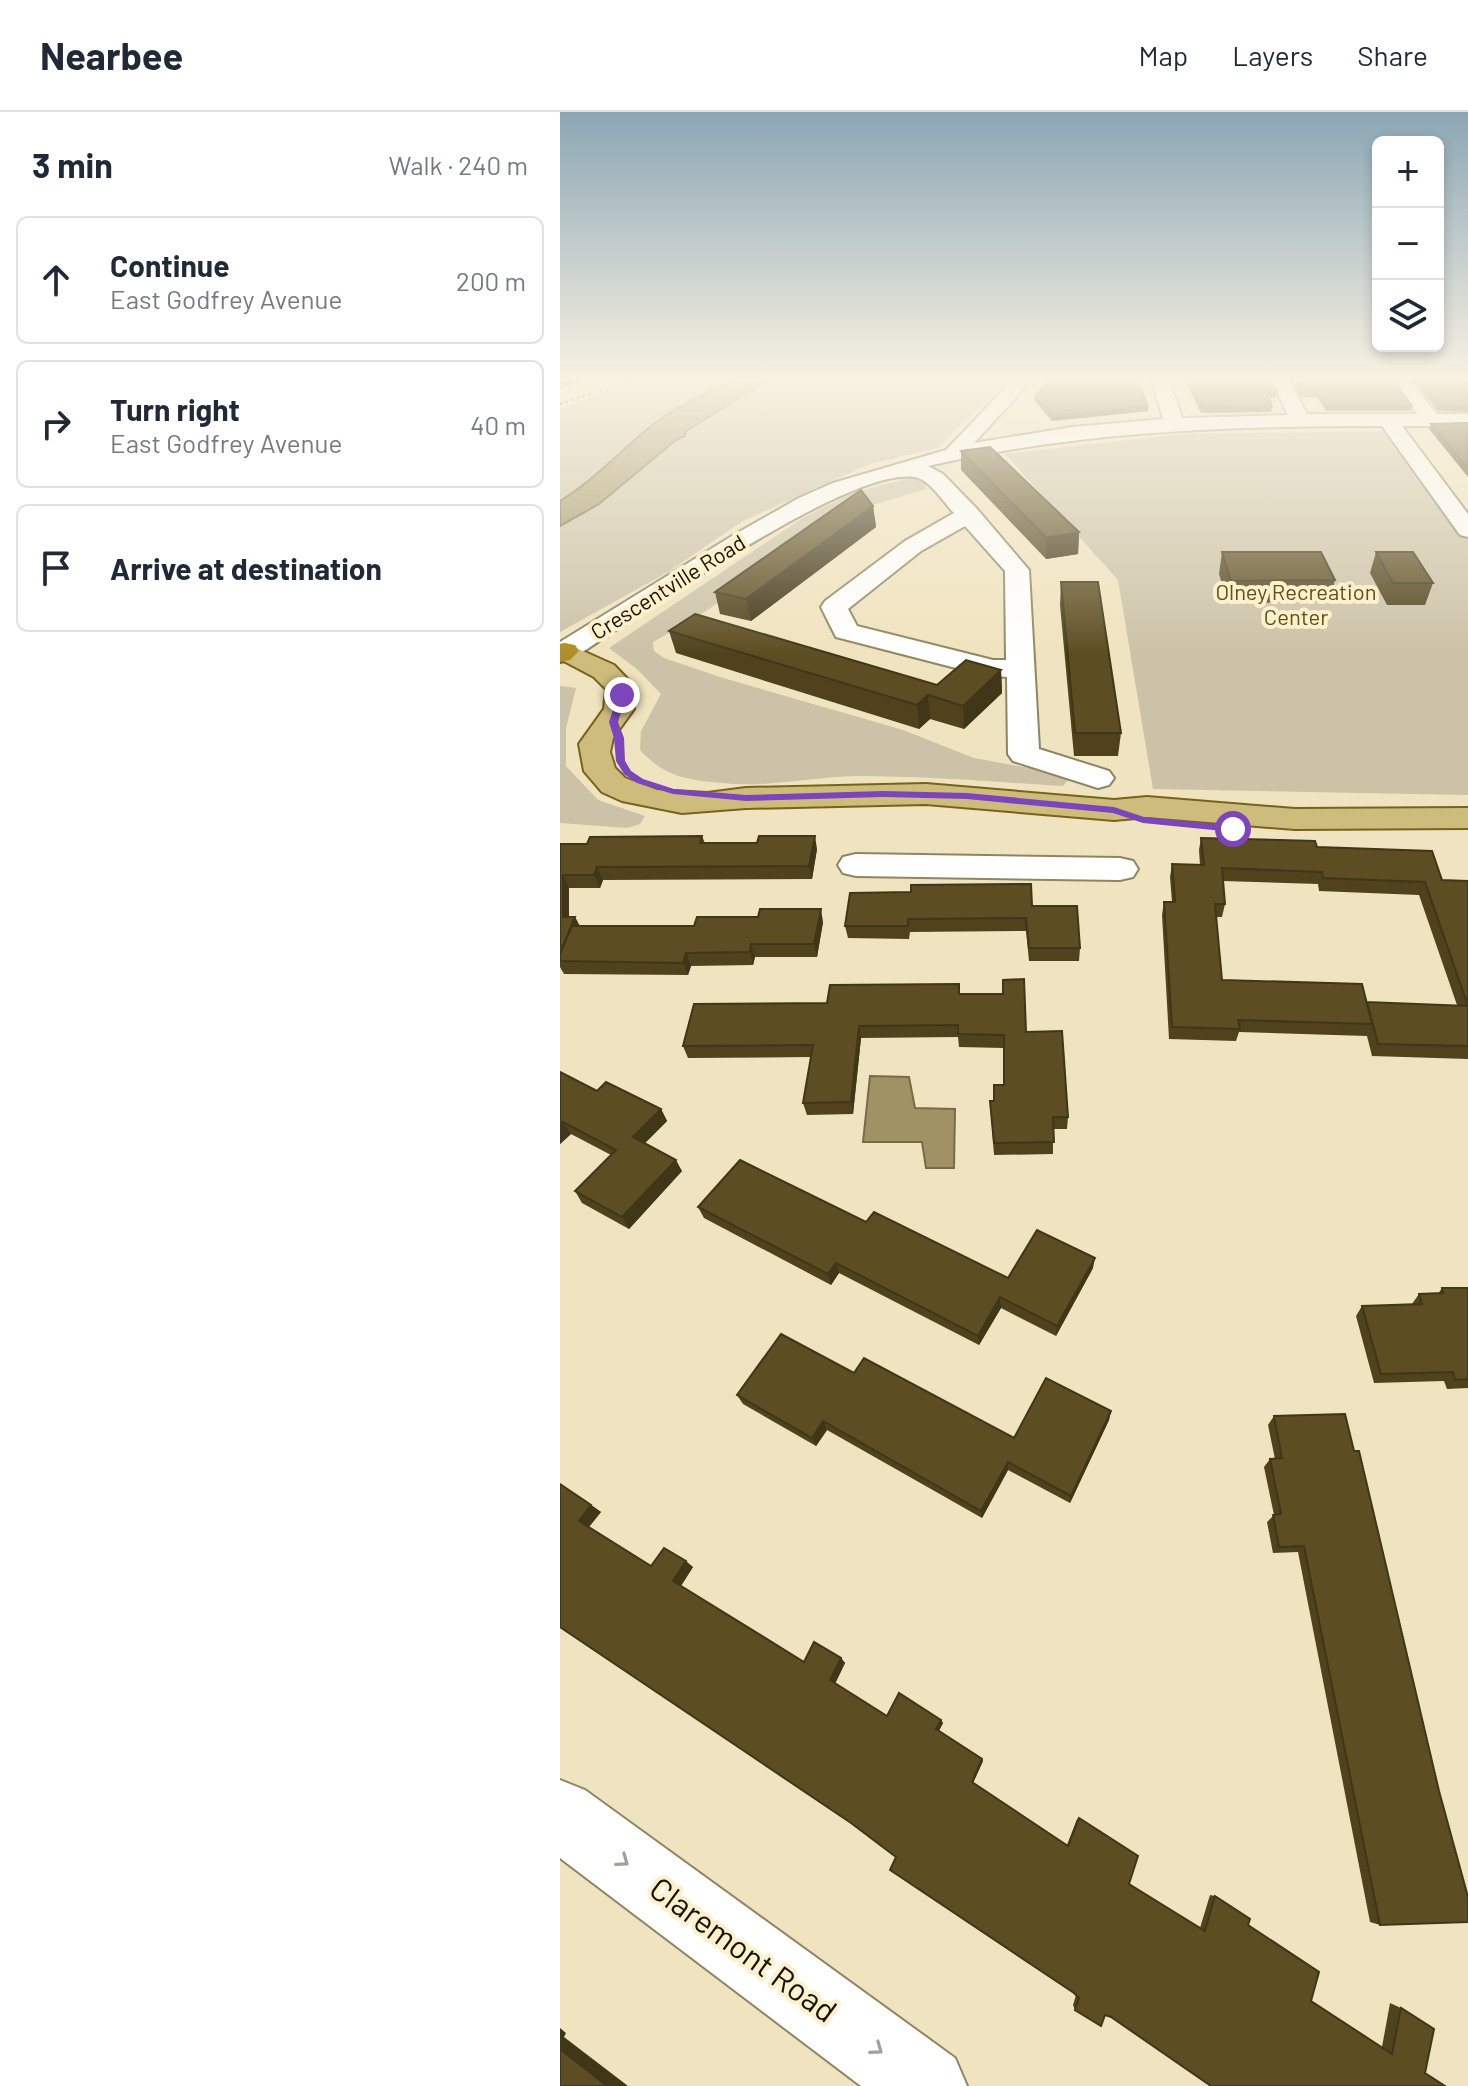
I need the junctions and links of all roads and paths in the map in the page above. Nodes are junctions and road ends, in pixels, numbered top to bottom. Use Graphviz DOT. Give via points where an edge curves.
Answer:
graph roads {
  1 [pos="892,470"];
  2 [pos="918,470"];
  3 [pos="919,470"];
  4 [pos="1424,470"];
  5 [pos="883,473"];
  6 [pos="969,514"];
  7 [pos="1468,530"];
  8 [pos="644,602"];
  9 [pos="576,615"];
  10 [pos="562,651"];
  11 [pos="1021,667"];
  12 [pos="1105,796"];
  13 [pos="1468,818"];
  14 [pos="1468,836"];
  15 [pos="856,865"];
  16 [pos="1120,869"];
  17 [pos="560,1815"];
  18 [pos="927,2086"];
  1 -- 5 [label="street, Crescentville Road"];
  2 -- 5 [label="street"];
  3 -- 6 [label="street"];
  4 -- 7 [label="street"];
  5 -- 8 [label="street, Crescentville Road" via="804,505"];
  6 -- 11 [label="street" via="1017,570"];
  6 -- 11 [label="street" via="913,546 834,607 846,631 993,669"];
  8 -- 9 [label="street"];
  8 -- 10 [label="street, Crescentville Road"];
  10 -- 12 [label="main road" via="615,679 622,695 614,722 596,739 594,753 617,786 635,794 675,804 722,805 746,798"];
  11 -- 12 [label="street" via="1024,754"];
  12 -- 13 [label="main road" via="1147,807 1295,819"];
  12 -- 14 [label="main road" via="1143,820 1363,836"];
  15 -- 16 [label="street"];
  17 -- 18 [label="street, Claremont Road, one-way"];
}
